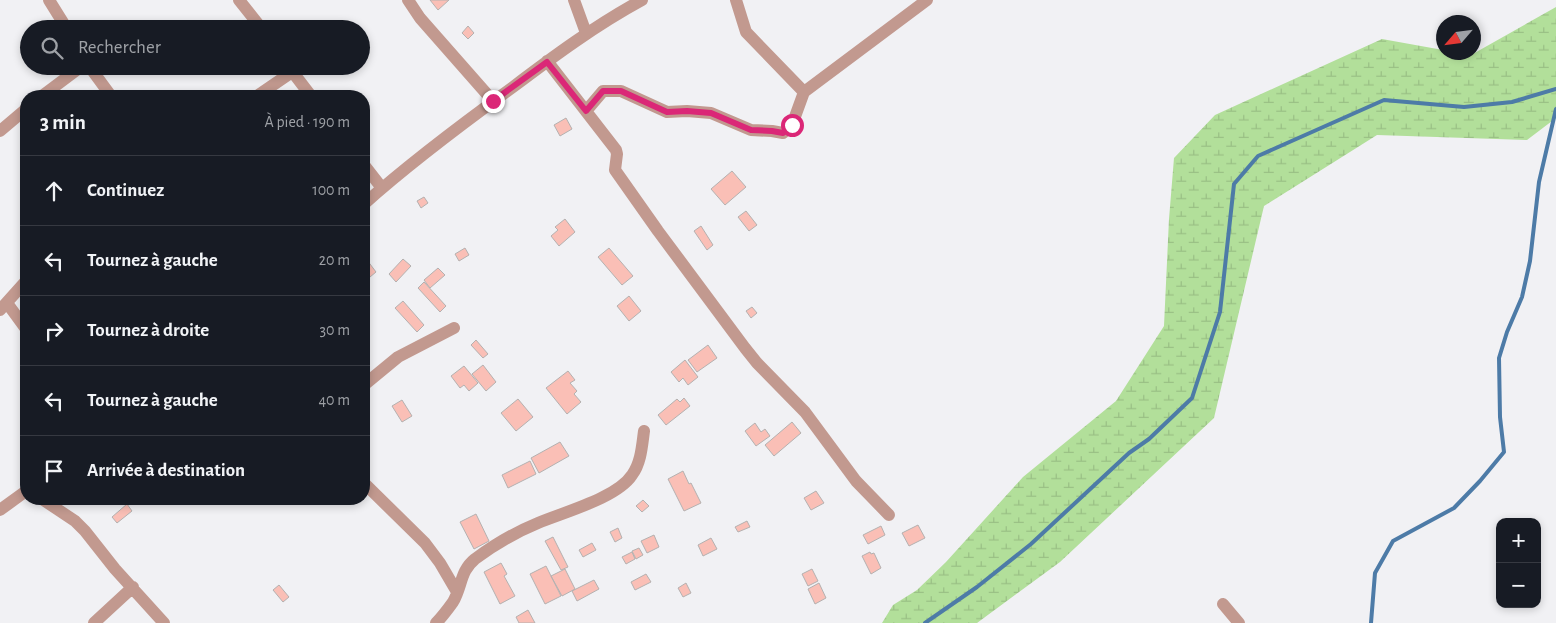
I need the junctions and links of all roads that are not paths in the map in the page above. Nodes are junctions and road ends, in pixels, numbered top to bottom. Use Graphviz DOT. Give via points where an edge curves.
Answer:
graph roads {
  1 [pos="49,0"];
  2 [pos="239,0"];
  3 [pos="408,0"];
  4 [pos="574,0"];
  5 [pos="642,0"];
  6 [pos="736,0"];
  7 [pos="927,0"];
  8 [pos="62,20"];
  9 [pos="255,20"];
  10 [pos="586,33"];
  11 [pos="547,62"];
  12 [pos="70,75"];
  13 [pos="96,75"];
  14 [pos="283,75"];
  15 [pos="295,75"];
  16 [pos="50,90"];
  17 [pos="107,90"];
  18 [pos="264,90"];
  19 [pos="306,90"];
  20 [pos="804,92"];
  21 [pos="493,101"];
  22 [pos="586,111"];
  23 [pos="20,114"];
  24 [pos="0,131"];
  25 [pos="370,173"];
  26 [pos="382,188"];
  27 [pos="370,199"];
  28 [pos="20,288"];
  29 [pos="3,307"];
  30 [pos="20,323"];
  31 [pos="454,328"];
  32 [pos="370,379"];
  33 [pos="644,431"];
  34 [pos="370,489"];
  35 [pos="20,495"];
  36 [pos="51,505"];
  37 [pos="0,510"];
  38 [pos="889,515"];
  39 [pos="132,587"];
  40 [pos="457,592"];
  41 [pos="1223,604"];
  42 [pos="94,623"];
  43 [pos="164,623"];
  44 [pos="436,623"];
  45 [pos="1239,623"];
  1 -- 8 [label="street"];
  2 -- 9 [label="street"];
  3 -- 21 [label="street"];
  4 -- 10 [label="street"];
  5 -- 10 [label="street"];
  6 -- 20 [label="street" via="746,32"];
  7 -- 20 [label="street"];
  10 -- 11 [label="street"];
  11 -- 21 [label="street"];
  11 -- 22 [label="street"];
  12 -- 16 [label="street"];
  13 -- 17 [label="street"];
  14 -- 18 [label="street"];
  15 -- 19 [label="street"];
  20 -- 22 [label="street" via="792,125 783,133 751,130 711,113 667,112 621,91 603,91"];
  21 -- 26 [label="street"];
  22 -- 38 [label="street" via="617,152 616,170 642,209 745,348 805,412 856,481"];
  23 -- 24 [label="street"];
  25 -- 26 [label="street"];
  26 -- 27 [label="street"];
  28 -- 29 [label="street"];
  29 -- 30 [label="street"];
  31 -- 32 [label="street" via="398,357"];
  33 -- 40 [label="street" via="640,458 626,483 601,498 536,524 495,546 467,567"];
  34 -- 40 [label="street" via="425,543"];
  35 -- 37 [label="street"];
  36 -- 39 [label="street" via="85,531"];
  39 -- 42 [label="street"];
  39 -- 43 [label="street"];
  40 -- 44 [label="street"];
  41 -- 45 [label="street"];
}
